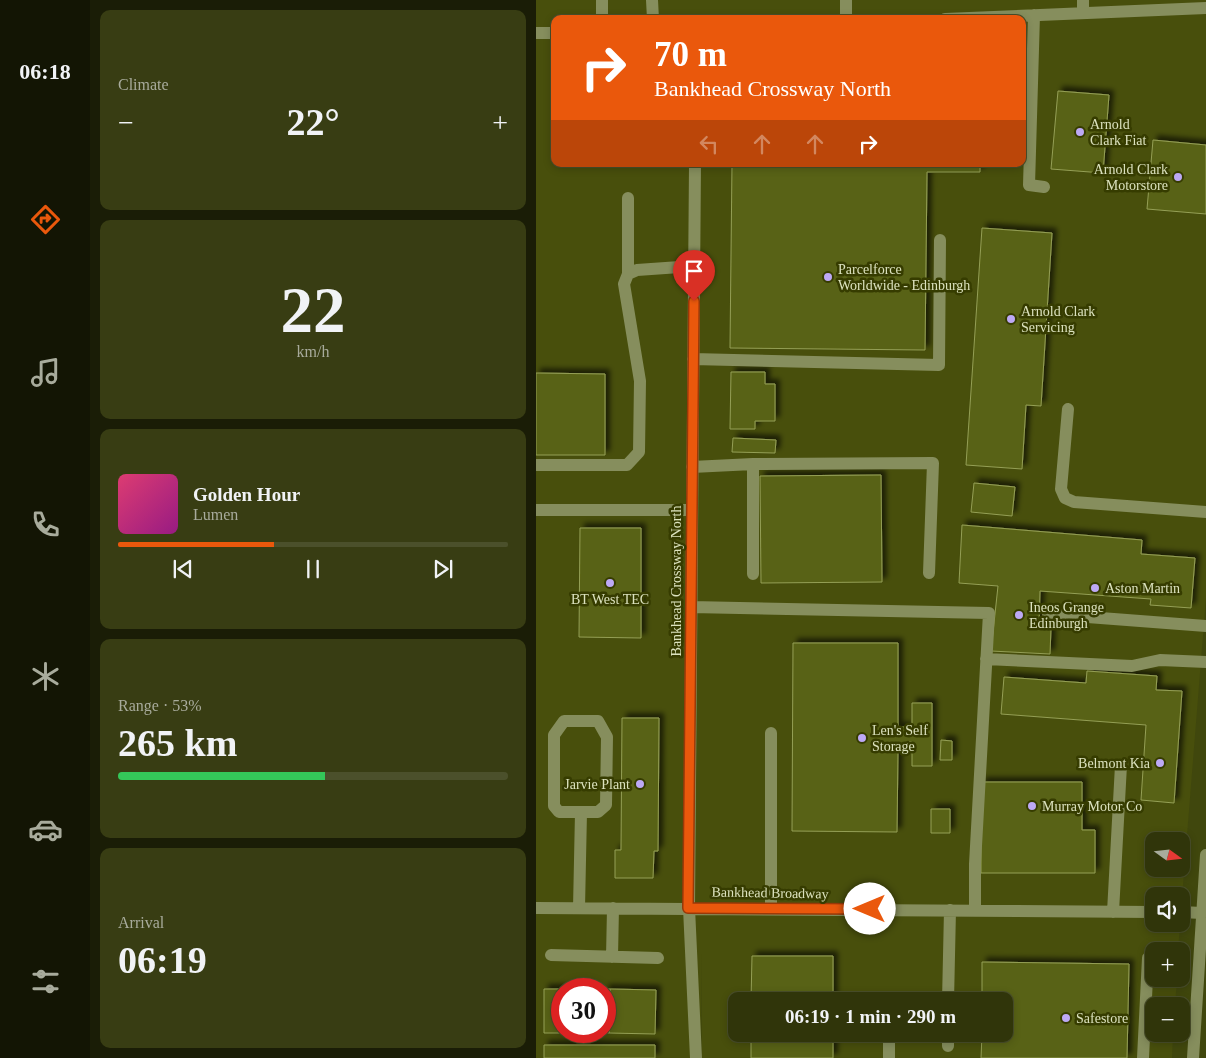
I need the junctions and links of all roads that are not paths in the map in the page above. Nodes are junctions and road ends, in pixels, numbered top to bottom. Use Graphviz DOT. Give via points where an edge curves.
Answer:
graph roads {
  1 [pos="602,0"];
  2 [pos="652,0"];
  3 [pos="846,0"];
  4 [pos="1083,0"];
  5 [pos="1206,8"];
  6 [pos="1083,13"];
  7 [pos="602,15"];
  8 [pos="653,15"];
  9 [pos="846,15"];
  10 [pos="1026,15"];
  11 [pos="1034,15"];
  12 [pos="536,33"];
  13 [pos="551,33"];
  14 [pos="695,167"];
  15 [pos="1044,187"];
  16 [pos="628,198"];
  17 [pos="940,240"];
  18 [pos="694,266"];
  19 [pos="628,274"];
  20 [pos="693,359"];
  21 [pos="1068,409"];
  22 [pos="753,464"];
  23 [pos="536,465"];
  24 [pos="692,467"];
  25 [pos="536,510"];
  26 [pos="692,510"];
  27 [pos="1206,512"];
  28 [pos="930,573"];
  29 [pos="753,574"];
  30 [pos="691,607"];
  31 [pos="1048,614"];
  32 [pos="1206,626"];
  33 [pos="986,659"];
  34 [pos="1206,662"];
  35 [pos="771,733"];
  36 [pos="1121,765"];
  37 [pos="580,812"];
  38 [pos="1206,855"];
  39 [pos="536,908"];
  40 [pos="578,908"];
  41 [pos="613,908"];
  42 [pos="688,908"];
  43 [pos="771,908"];
  44 [pos="950,910"];
  45 [pos="975,910"];
  46 [pos="1113,912"];
  47 [pos="1145,912"];
  48 [pos="1190,912"];
  49 [pos="1202,912"];
  50 [pos="551,955"];
  51 [pos="612,957"];
  52 [pos="658,958"];
  53 [pos="1147,987"];
  54 [pos="948,992"];
  55 [pos="889,1042"];
  56 [pos="696,1058"];
  57 [pos="889,1058"];
  58 [pos="1143,1058"];
  59 [pos="1193,1058"];
  1 -- 7 [label="street"];
  2 -- 8 [label="street"];
  3 -- 9 [label="street"];
  4 -- 6 [label="street"];
  5 -- 6 [label="street"];
  6 -- 11 [label="street"];
  10 -- 11 [label="street"];
  11 -- 15 [label="street" via="1029,185"];
  12 -- 13 [label="street"];
  14 -- 18 [label="street, Bankhead Crossway North"];
  16 -- 19 [label="street"];
  17 -- 20 [label="street" via="939,365"];
  18 -- 19 [label="street" via="636,270"];
  18 -- 20 [label="street, Bankhead Crossway North"];
  19 -- 23 [label="street" via="624,284 640,381 639,452 627,465"];
  20 -- 24 [label="street, Bankhead Crossway North"];
  21 -- 27 [label="street" via="1061,489 1065,498 1074,502"];
  22 -- 24 [label="street"];
  22 -- 28 [label="street" via="933,464"];
  22 -- 29 [label="street"];
  24 -- 26 [label="street, Bankhead Crossway North"];
  25 -- 26 [label="street"];
  26 -- 30 [label="street, Bankhead Crossway North"];
  30 -- 33 [label="street" via="989,613"];
  30 -- 42 [label="street, Bankhead Crossway North"];
  31 -- 32 [label="street"];
  33 -- 34 [label="street" via="1132,666 1160,660"];
  33 -- 45 [label="street"];
  35 -- 43 [label="street"];
  36 -- 46 [label="street"];
  37 -- 37 [label="street" via="598,812 606,805 607,736 598,721 564,721 554,735 554,806 559,812"];
  37 -- 40 [label="street"];
  38 -- 49 [label="street"];
  39 -- 40 [label="street, Bankhead Broadway"];
  40 -- 41 [label="street, Bankhead Broadway"];
  41 -- 42 [label="street, Bankhead Broadway"];
  41 -- 51 [label="street"];
  42 -- 43 [label="street, Bankhead Broadway"];
  42 -- 56 [label="street, Bankhead Crossway North"];
  43 -- 44 [label="street, Bankhead Broadway"];
  44 -- 45 [label="street, Bankhead Broadway"];
  44 -- 54 [label="street"];
  45 -- 46 [label="street, Bankhead Broadway"];
  46 -- 47 [label="street, Bankhead Broadway"];
  48 -- 49 [label="street"];
  49 -- 59 [label="street"];
  50 -- 51 [label="street"];
  51 -- 52 [label="street"];
  53 -- 58 [label="street"];
  55 -- 57 [label="street"];
}
